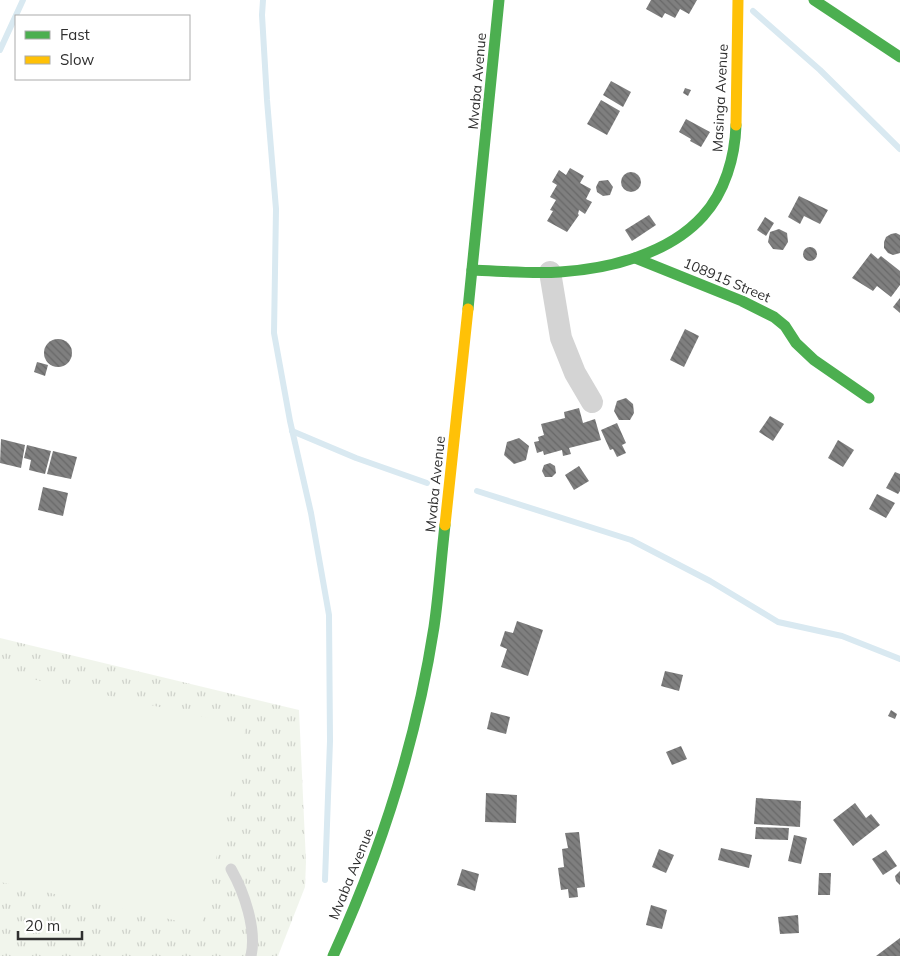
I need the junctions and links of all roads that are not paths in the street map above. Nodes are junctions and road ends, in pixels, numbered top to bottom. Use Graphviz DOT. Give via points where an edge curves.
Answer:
graph roads {
  1 [pos="499,0"];
  2 [pos="738,0"];
  3 [pos="814,0"];
  4 [pos="900,57"];
  5 [pos="635,258"];
  6 [pos="472,270"];
  7 [pos="550,272"];
  8 [pos="869,398"];
  9 [pos="592,402"];
  10 [pos="231,869"];
  11 [pos="251,956"];
  12 [pos="332,956"];
  1 -- 6 [label="street, Mvaba Avenue"];
  2 -- 5 [label="street, Masinga Avenue" via="738,91 733,154 727,173 704,215 668,242"];
  3 -- 4 [label="street"];
  5 -- 7 [label="street, Masinga Avenue" via="585,270"];
  5 -- 8 [label="street, 108915 Street" via="774,317 814,360"];
  6 -- 7 [label="street, Masinga Avenue"];
  6 -- 12 [label="street, Mvaba Avenue" via="434,626 420,702 403,772 379,846"];
  7 -- 9 [label="street" via="561,338 574,373"];
  10 -- 11 [label="lane" via="241,886 247,909 254,943"];
}
